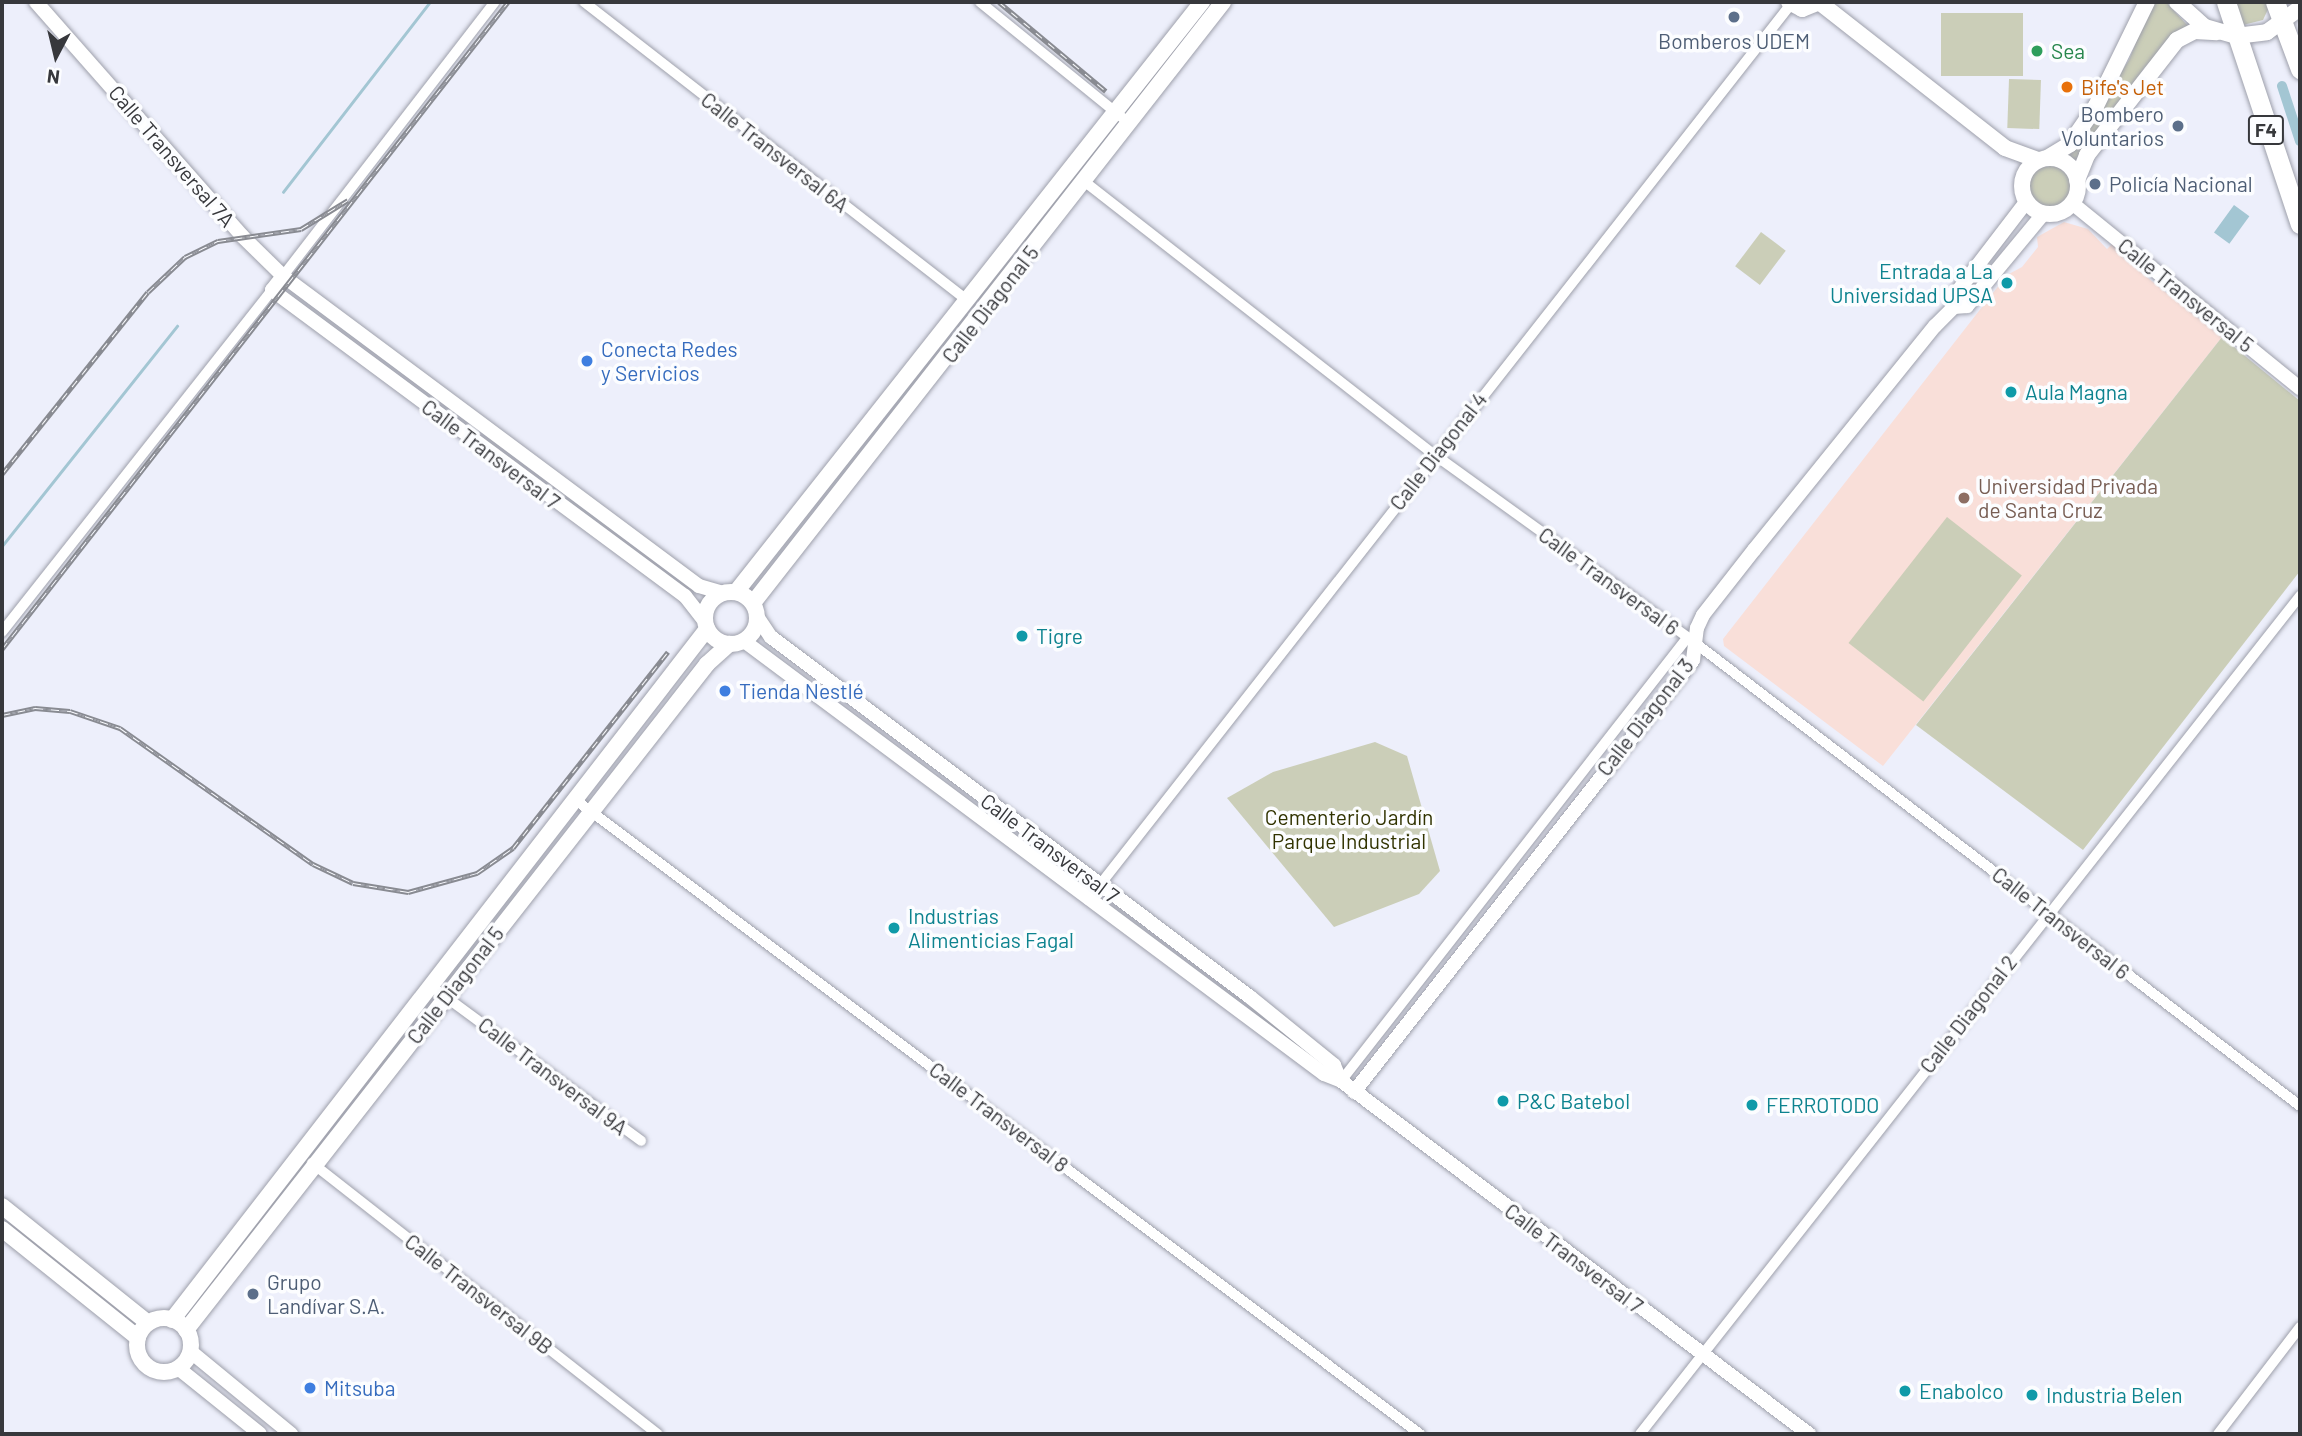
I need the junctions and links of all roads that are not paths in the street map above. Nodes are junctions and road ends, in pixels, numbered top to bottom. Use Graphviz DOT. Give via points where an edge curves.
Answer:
graph roads {
  1 [pos="36,2"];
  2 [pos="495,2"];
  3 [pos="584,2"];
  4 [pos="980,2"];
  5 [pos="1202,2"];
  6 [pos="1223,2"];
  7 [pos="1819,2"];
  8 [pos="2147,2"];
  9 [pos="2177,2"];
  10 [pos="2226,2"];
  11 [pos="2275,2"];
  12 [pos="1790,3"];
  13 [pos="2300,8"];
  14 [pos="2281,25"];
  15 [pos="2226,34"];
  16 [pos="1183,40"];
  17 [pos="2300,69"];
  18 [pos="1118,112"];
  19 [pos="1130,124"];
  20 [pos="2005,148"];
  21 [pos="2043,159"];
  22 [pos="2077,180"];
  23 [pos="1085,182"];
  24 [pos="2021,184"];
  25 [pos="2026,202"];
  26 [pos="2072,204"];
  27 [pos="2043,214"];
  28 [pos="2300,224"];
  29 [pos="1977,267"];
  30 [pos="283,276"];
  31 [pos="1990,278"];
  32 [pos="272,290"];
  33 [pos="968,302"];
  34 [pos="1954,307"];
  35 [pos="350,327"];
  36 [pos="341,341"];
  37 [pos="922,359"];
  38 [pos="937,372"];
  39 [pos="2300,387"];
  40 [pos="467,412"];
  41 [pos="455,427"];
  42 [pos="1435,455"];
  43 [pos="609,519"];
  44 [pos="597,533"];
  45 [pos="730,593"];
  46 [pos="2300,596"];
  47 [pos="755,610"];
  48 [pos="706,625"];
  49 [pos="2,632"];
  50 [pos="1690,640"];
  51 [pos="737,643"];
  52 [pos="868,712"];
  53 [pos="857,724"];
  54 [pos="577,801"];
  55 [pos="590,812"];
  56 [pos="1098,885"];
  57 [pos="1088,900"];
  58 [pos="2048,911"];
  59 [pos="431,986"];
  60 [pos="446,996"];
  61 [pos="1341,1081"];
  62 [pos="1354,1092"];
  63 [pos="2300,1106"];
  64 [pos="641,1142"];
  65 [pos="301,1155"];
  66 [pos="315,1165"];
  67 [pos="2,1206"];
  68 [pos="2,1229"];
  69 [pos="172,1320"];
  70 [pos="147,1322"];
  71 [pos="2300,1327"];
  72 [pos="186,1330"];
  73 [pos="138,1338"];
  74 [pos="190,1351"];
  75 [pos="1702,1355"];
  76 [pos="178,1368"];
  77 [pos="260,1434"];
  78 [pos="291,1434"];
  79 [pos="657,1434"];
  80 [pos="1420,1434"];
  81 [pos="1640,1434"];
  82 [pos="1810,1434"];
  83 [pos="2218,1434"];
  1 -- 30 [label="street, Calle Transversal 7A" via="242,236"];
  2 -- 30 [label="street"];
  3 -- 33 [label="street, Calle Transversal 6A"];
  4 -- 18 [label="street"];
  5 -- 16 [label="main road, Calle Diagonal 5"];
  6 -- 16 [label="main road, Calle Diagonal 5"];
  7 -- 12 [label="main road" via="1809,8"];
  7 -- 20 [label="main road"];
  8 -- 21 [label="main road" via="2096,106 2070,144"];
  9 -- 15 [label="main road" via="2193,20"];
  10 -- 15 [label="highway, F4"];
  11 -- 14 [label="highway"];
  12 -- 42 [label="street, Calle Diagonal 4"];
  13 -- 14 [label="main road"];
  14 -- 15 [label="main road"];
  14 -- 17 [label="highway"];
  15 -- 22 [label="main road" via="2194,31 2177,40 2087,155"];
  15 -- 28 [label="highway, F4"];
  16 -- 18 [label="main road, Calle Diagonal 5"];
  16 -- 19 [label="main road, Calle Diagonal 5"];
  18 -- 19 [label="street"];
  18 -- 33 [label="main road, Calle Diagonal 5"];
  19 -- 23 [label="main road, Calle Diagonal 5"];
  20 -- 21 [label="main road"];
  20 -- 24 [label="main road"];
  21 -- 22 [label="main road" via="2066,163"];
  21 -- 24 [label="main road" via="2026,170"];
  22 -- 26 [label="main road"];
  23 -- 38 [label="main road, Calle Diagonal 5"];
  23 -- 42 [label="street, Calle Transversal 6"];
  24 -- 25 [label="main road"];
  25 -- 27 [label="main road"];
  25 -- 29 [label="street, Calle Diagonal 3"];
  26 -- 27 [label="main road" via="2059,213"];
  26 -- 39 [label="street, Calle Transversal 5"];
  27 -- 31 [label="street, Calle Diagonal 3"];
  29 -- 31 [label="street"];
  29 -- 34 [label="street, Calle Diagonal 3" via="1954,296"];
  30 -- 32 [label="street"];
  30 -- 35 [label="street, Calle Transversal 7"];
  31 -- 34 [label="street, Calle Diagonal 3" via="1967,306"];
  32 -- 36 [label="street, Calle Transversal 7"];
  32 -- 49 [label="street"];
  33 -- 37 [label="main road, Calle Diagonal 5"];
  34 -- 50 [label="street, Calle Diagonal 3" via="1892,375 1703,615"];
  35 -- 36 [label="street"];
  35 -- 40 [label="street, Calle Transversal 7"];
  36 -- 41 [label="street, Calle Transversal 7"];
  37 -- 38 [label="main road"];
  37 -- 45 [label="main road, Calle Diagonal 5"];
  38 -- 47 [label="main road, Calle Diagonal 5"];
  40 -- 41 [label="street"];
  40 -- 43 [label="street, Calle Transversal 7"];
  41 -- 44 [label="street, Calle Transversal 7"];
  42 -- 50 [label="street, Calle Transversal 6"];
  42 -- 56 [label="street, Calle Diagonal 4"];
  43 -- 44 [label="street"];
  43 -- 45 [label="street, Calle Transversal 7" via="699,586"];
  44 -- 48 [label="street, Calle Transversal 7" via="685,596"];
  45 -- 47 [label="main road"];
  45 -- 48 [label="main road" via="711,601"];
  46 -- 58 [label="street, Calle Diagonal 2"];
  47 -- 51 [label="main road" via="754,631"];
  47 -- 52 [label="street, Calle Transversal 7" via="771,637"];
  48 -- 51 [label="main road" via="716,640"];
  48 -- 54 [label="main road, Calle Diagonal 5"];
  50 -- 58 [label="street, Calle Transversal 6"];
  50 -- 61 [label="street"];
  50 -- 62 [label="street, Calle Diagonal 3" via="1693,660"];
  51 -- 53 [label="street, Calle Transversal 7"];
  51 -- 55 [label="main road, Calle Diagonal 5" via="707,664"];
  52 -- 53 [label="street"];
  52 -- 56 [label="street, Calle Transversal 7"];
  53 -- 57 [label="street, Calle Transversal 7"];
  54 -- 55 [label="street, Calle Transversal 8"];
  54 -- 59 [label="main road, Calle Diagonal 5"];
  55 -- 60 [label="main road, Calle Diagonal 5"];
  55 -- 80 [label="street, Calle Transversal 8"];
  56 -- 57 [label="street, Calle Diagonal 4"];
  56 -- 61 [label="street, Calle Transversal 7" via="1250,997 1334,1065"];
  57 -- 61 [label="street, Calle Transversal 7" via="1324,1074"];
  58 -- 63 [label="street, Calle Transversal 6"];
  58 -- 75 [label="street, Calle Diagonal 2"];
  59 -- 60 [label="street, Calle Transversal 9A"];
  59 -- 65 [label="main road, Calle Diagonal 5"];
  60 -- 64 [label="street, Calle Transversal 9A"];
  60 -- 66 [label="main road, Calle Diagonal 5"];
  61 -- 62 [label="street, Calle Transversal 7"];
  62 -- 75 [label="street, Calle Transversal 7"];
  65 -- 66 [label="street, Calle Transversal 9B"];
  65 -- 69 [label="main road, Calle Diagonal 5"];
  66 -- 72 [label="main road, Calle Diagonal 5"];
  66 -- 79 [label="street, Calle Transversal 9B"];
  67 -- 70 [label="main road"];
  68 -- 73 [label="main road"];
  69 -- 70 [label="main road"];
  69 -- 72 [label="main road"];
  70 -- 73 [label="main road"];
  71 -- 83 [label="street"];
  72 -- 74 [label="main road"];
  73 -- 76 [label="main road" via="144,1363 160,1372"];
  74 -- 76 [label="main road"];
  74 -- 78 [label="street"];
  75 -- 81 [label="street, Calle Diagonal 2"];
  75 -- 82 [label="street, Calle Transversal 7"];
  76 -- 77 [label="street"];
}
